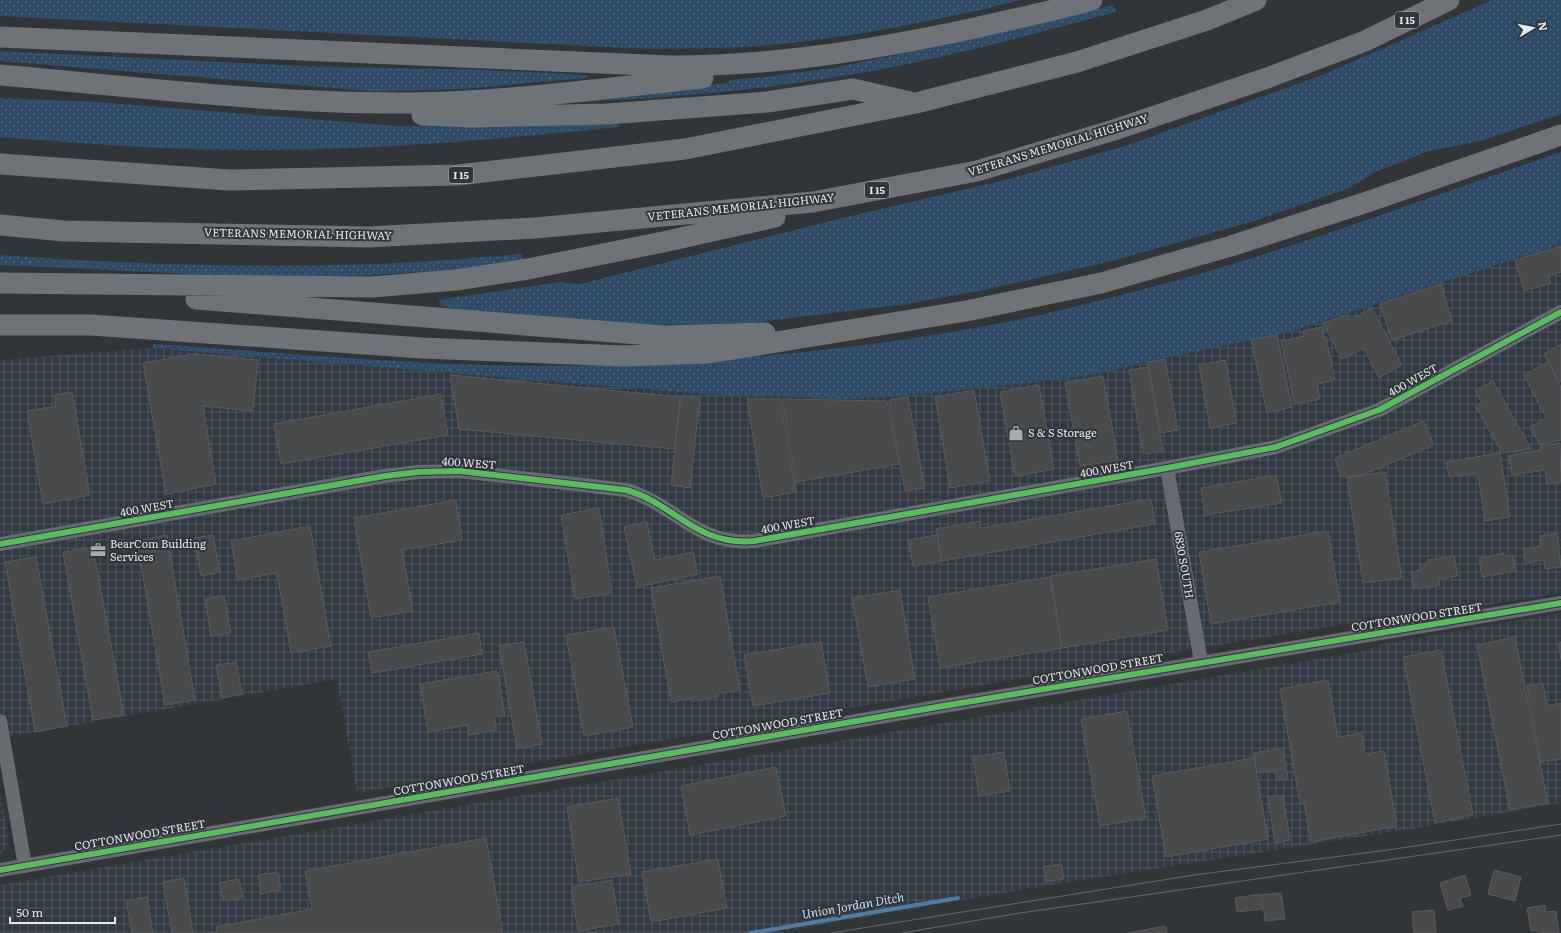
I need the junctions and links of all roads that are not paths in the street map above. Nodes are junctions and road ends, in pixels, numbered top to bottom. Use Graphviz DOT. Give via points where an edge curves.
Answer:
graph roads {
  1 [pos="1256,0"];
  2 [pos="1449,0"];
  3 [pos="1088,1"];
  4 [pos="0,37"];
  5 [pos="819,57"];
  6 [pos="0,76"];
  7 [pos="257,98"];
  8 [pos="916,103"];
  9 [pos="1561,135"];
  10 [pos="0,164"];
  11 [pos="978,171"];
  12 [pos="0,225"];
  13 [pos="0,283"];
  14 [pos="1561,312"];
  15 [pos="0,325"];
  16 [pos="850,331"];
  17 [pos="1167,468"];
  18 [pos="0,544"];
  19 [pos="1561,603"];
  20 [pos="1201,662"];
  21 [pos="0,721"];
  22 [pos="25,866"];
  23 [pos="0,870"];
  1 -- 8 [label="highway, I 15" via="1206,20 1077,62"];
  2 -- 11 [label="highway, VETERANS MEMORIAL HIGHWAY / I 15" via="1365,41 1267,78 1121,128"];
  3 -- 5 [label="highway" via="918,40"];
  4 -- 5 [label="highway" via="670,66 742,65"];
  5 -- 7 [label="highway" via="709,77 487,99 410,103"];
  6 -- 7 [label="highway"];
  7 -- 8 [label="highway" via="349,111 471,117 614,114 767,102 853,89"];
  8 -- 10 [label="highway, I 15" via="685,149 458,175 229,180"];
  9 -- 16 [label="highway" via="1238,244 1101,283 966,311"];
  11 -- 12 [label="highway, VETERANS MEMORIAL HIGHWAY / I 15" via="813,202 535,228 369,237 64,231"];
  11 -- 13 [label="highway" via="655,244 456,280 372,287"];
  13 -- 16 [label="highway" via="664,336"];
  14 -- 17 [label="street, 400 WEST" via="1379,410 1276,447"];
  15 -- 16 [label="highway" via="91,325 422,348 624,356 709,353"];
  17 -- 18 [label="street, 400 WEST" via="740,542 712,537 646,498 626,490 440,471 369,479"];
  17 -- 20 [label="street, 6830 SOUTH"];
  19 -- 20 [label="street, COTTONWOOD STREET"];
  20 -- 22 [label="street, COTTONWOOD STREET"];
  21 -- 22 [label="street"];
  22 -- 23 [label="street, COTTONWOOD STREET"];
}
